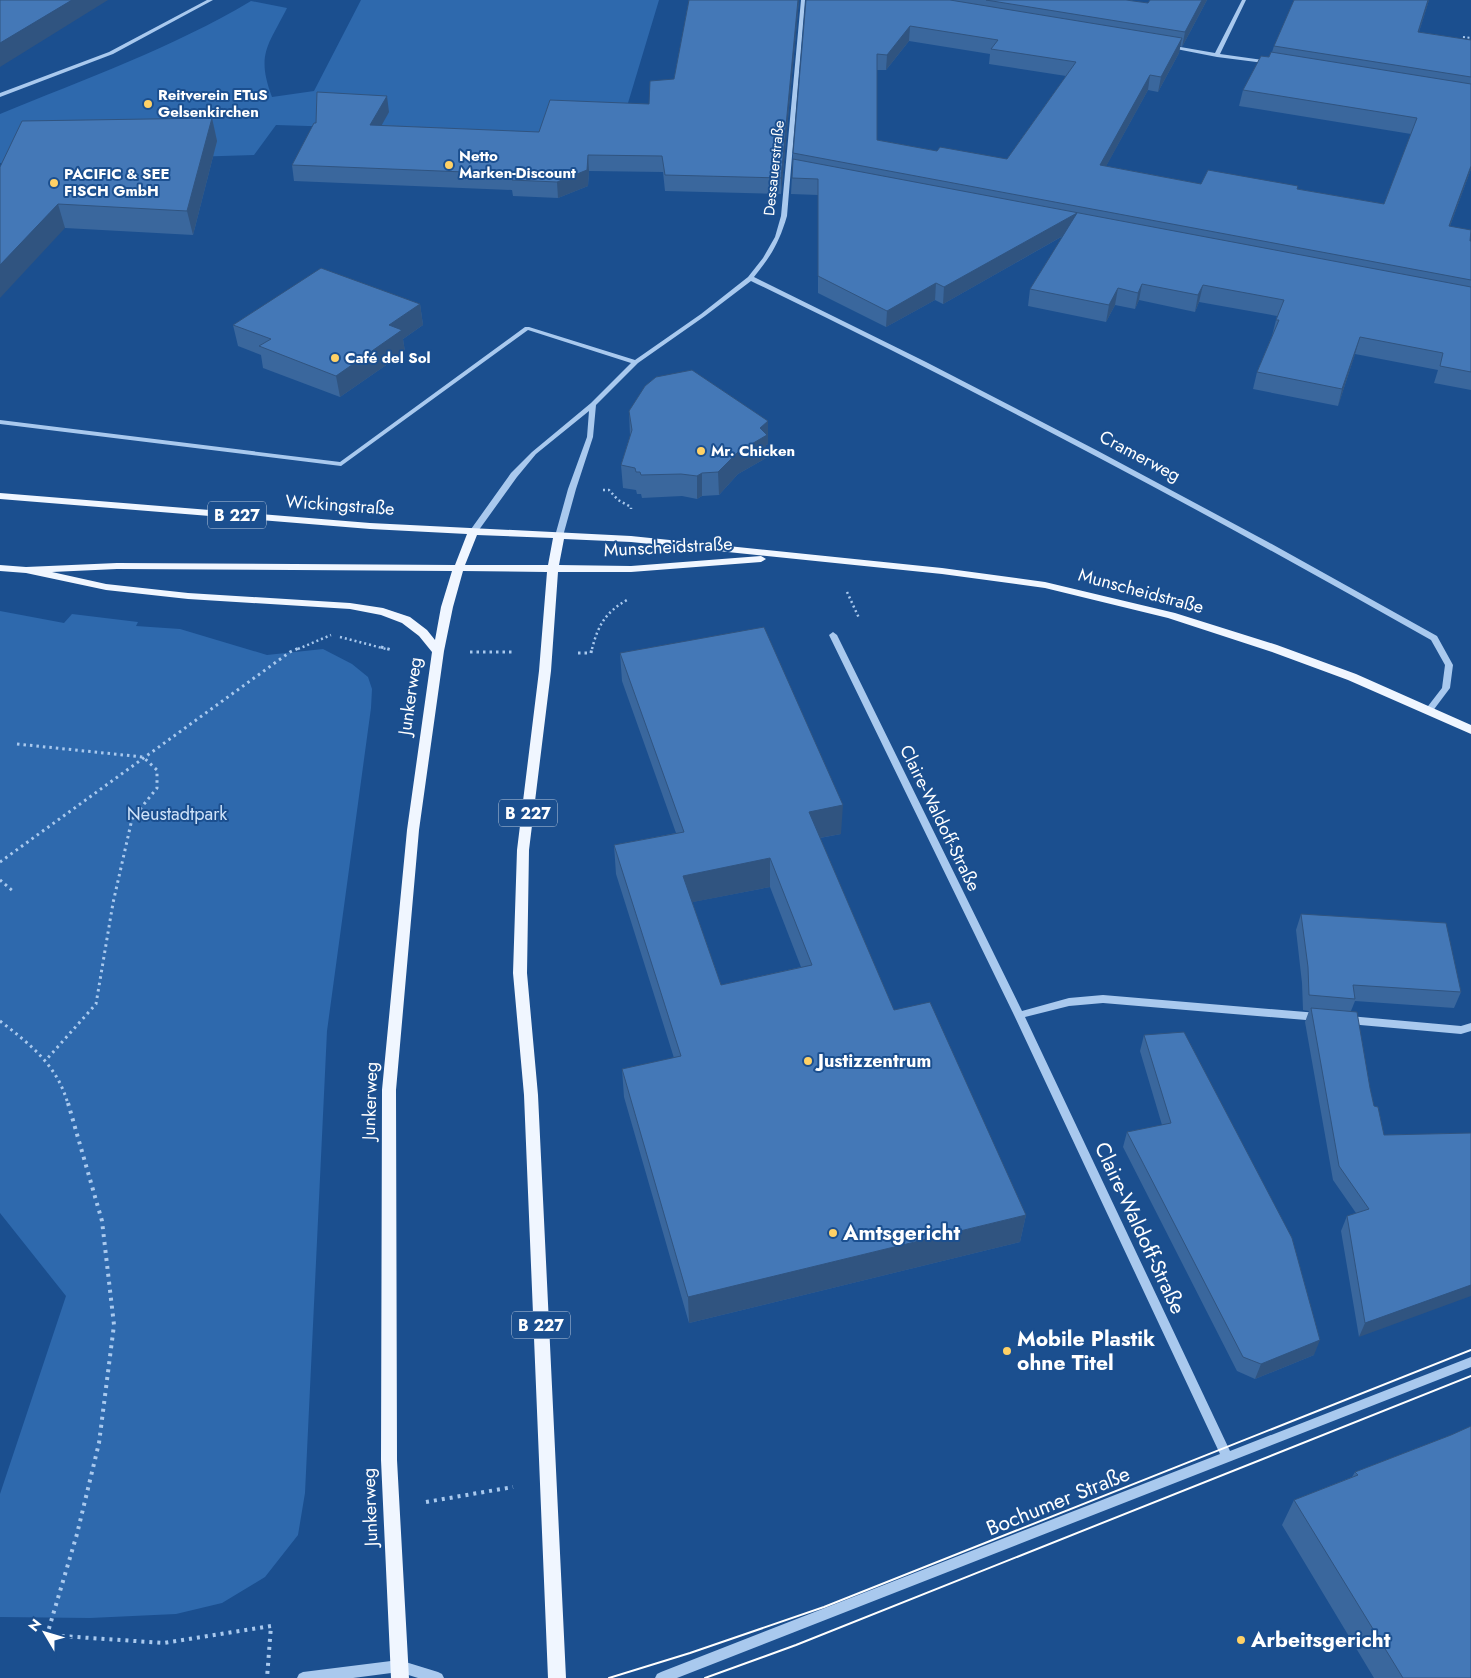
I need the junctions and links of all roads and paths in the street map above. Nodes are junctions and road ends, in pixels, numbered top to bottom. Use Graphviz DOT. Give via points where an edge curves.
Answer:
graph roads {
  1 [pos="211,0"];
  2 [pos="804,0"];
  3 [pos="1244,0"];
  4 [pos="1463,37"];
  5 [pos="1471,38"];
  6 [pos="1158,45"];
  7 [pos="1217,55"];
  8 [pos="1276,64"];
  9 [pos="0,95"];
  10 [pos="788,171"];
  11 [pos="798,173"];
  12 [pos="750,278"];
  13 [pos="636,362"];
  14 [pos="593,404"];
  15 [pos="0,422"];
  16 [pos="0,496"];
  17 [pos="473,532"];
  18 [pos="559,536"];
  19 [pos="786,556"];
  20 [pos="833,559"];
  21 [pos="459,567"];
  22 [pos="0,568"];
  23 [pos="553,569"];
  24 [pos="26,570"];
  25 [pos="332,635"];
  26 [pos="833,636"];
  27 [pos="438,651"];
  28 [pos="1429,710"];
  29 [pos="1471,730"];
  30 [pos="17,744"];
  31 [pos="143,757"];
  32 [pos="0,862"];
  33 [pos="0,880"];
  34 [pos="14,892"];
  35 [pos="1019,1015"];
  36 [pos="0,1021"];
  37 [pos="1471,1027"];
  38 [pos="46,1060"];
  39 [pos="1471,1362"];
  40 [pos="1228,1457"];
  41 [pos="548,1482"];
  42 [pos="390,1508"];
  43 [pos="400,1672"];
  44 [pos="267,1678"];
  45 [pos="303,1678"];
  46 [pos="438,1678"];
  47 [pos="558,1678"];
  48 [pos="661,1678"];
  1 -- 9 [label="street" via="111,53"];
  2 -- 10 [label="street, Dessauerstraße"];
  3 -- 7 [label="street"];
  4 -- 5 [label="path"];
  6 -- 7 [label="street"];
  7 -- 8 [label="street"];
  10 -- 11 [label="street"];
  10 -- 12 [label="street, Dessauerstraße" via="784,216 778,237"];
  12 -- 13 [label="street, Dessauerstraße"];
  12 -- 28 [label="street, Cramerweg" via="1065,434 1434,638 1449,665 1446,688"];
  13 -- 14 [label="street, Dessauerstraße"];
  13 -- 15 [label="street" via="527,328 341,464"];
  14 -- 17 [label="street, Dessauerstraße" via="534,452"];
  14 -- 18 [label="street" via="590,437"];
  16 -- 17 [label="main road, Wickingstraße / B 227"];
  17 -- 18 [label="main road, Wickingstraße / B 227"];
  17 -- 21 [label="main road, Junkerweg"];
  18 -- 19 [label="main road, Munscheidstraße" via="631,539"];
  18 -- 23 [label="main road"];
  19 -- 20 [label="main road, Munscheidstraße"];
  19 -- 23 [label="main road, Munscheidstraße" via="631,569"];
  20 -- 26 [label="path" via="860,620"];
  20 -- 28 [label="main road, Munscheidstraße" via="1045,585 1171,615 1273,648"];
  21 -- 23 [label="main road"];
  21 -- 24 [label="main road" via="117,566"];
  21 -- 27 [label="main road, Junkerweg"];
  22 -- 24 [label="main road"];
  23 -- 41 [label="main road, B 227" via="523,850 520,973 531,1095"];
  24 -- 27 [label="main road" via="106,587 188,596 350,606 383,612 406,620"];
  25 -- 31 [label="path" via="290,652"];
  26 -- 35 [label="street, Claire-Waldoff-Straße"];
  27 -- 42 [label="main road, Junkerweg" via="413,830 389,1090"];
  28 -- 29 [label="main road, Munscheidstraße"];
  30 -- 31 [label="path"];
  31 -- 32 [label="path"];
  31 -- 38 [label="path" via="157,770 158,788 132,819 113,903 96,1004"];
  33 -- 34 [label="path"];
  35 -- 37 [label="street" via="1069,1002 1103,999 1461,1030"];
  35 -- 40 [label="street, Claire-Waldoff-Straße"];
  36 -- 38 [label="path"];
  38 -- 44 [label="path" via="63,1087 102,1221 114,1325 99,1443 77,1534 47,1635 164,1644 271,1626"];
  39 -- 40 [label="street, Bochumer Straße"];
  40 -- 48 [label="street, Bochumer Straße"];
  41 -- 42 [label="path"];
  41 -- 47 [label="main road, B 227"];
  42 -- 43 [label="main road, Junkerweg"];
  43 -- 45 [label="street"];
  43 -- 46 [label="street"];
}
